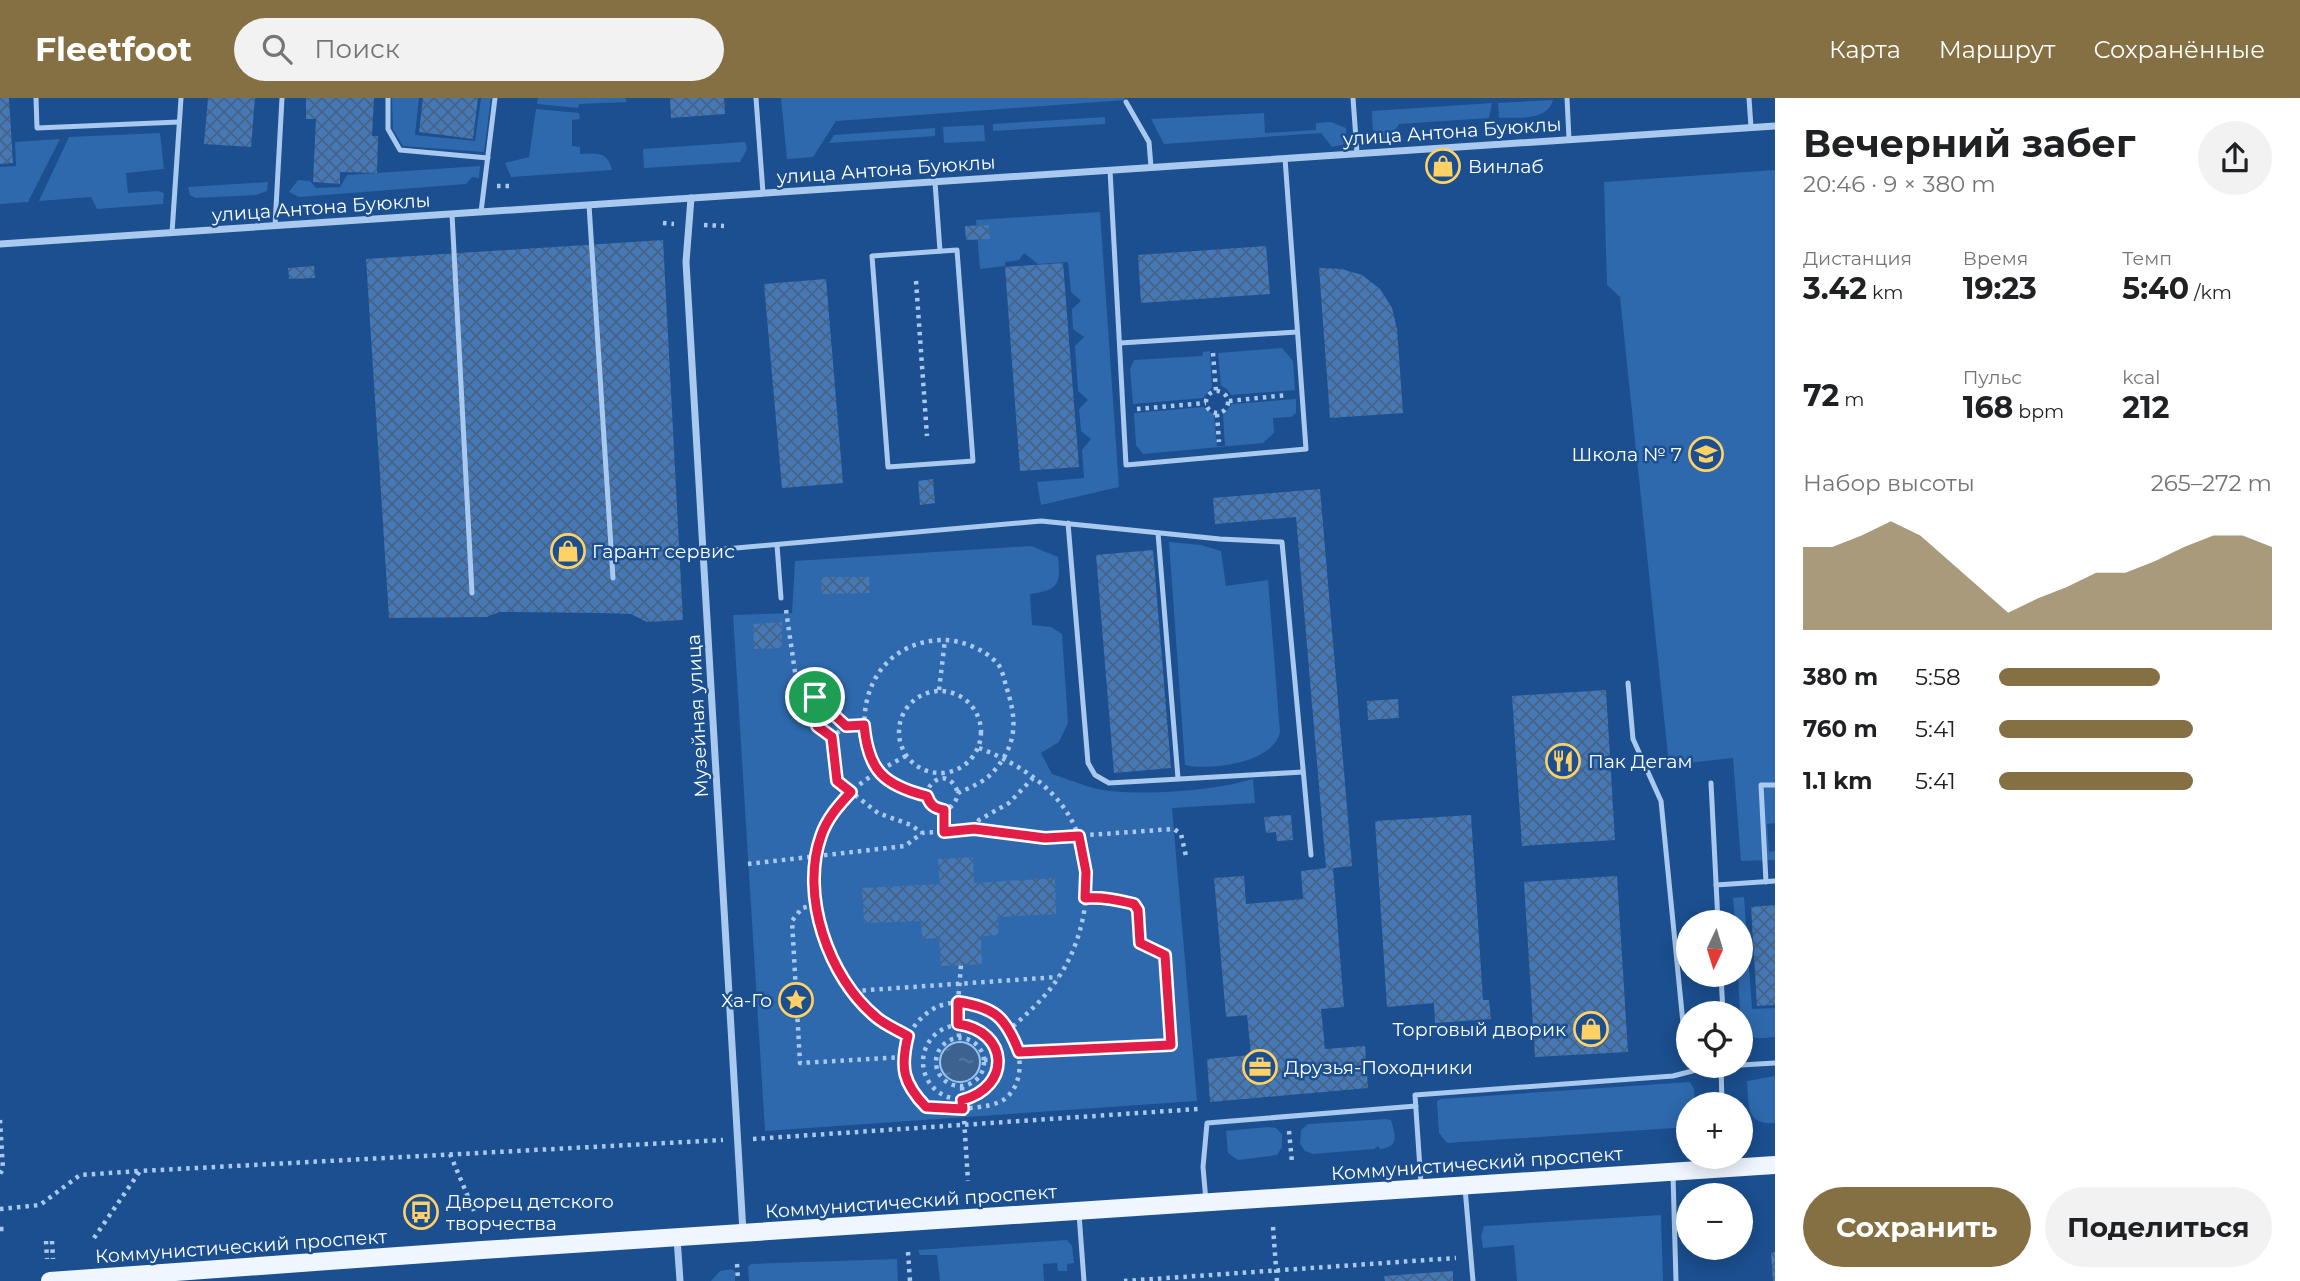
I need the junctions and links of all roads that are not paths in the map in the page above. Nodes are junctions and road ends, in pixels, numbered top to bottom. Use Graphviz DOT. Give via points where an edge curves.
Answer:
graph roads {
  1 [pos="36,98"];
  2 [pos="181,98"];
  3 [pos="282,98"];
  4 [pos="388,98"];
  5 [pos="495,98"];
  6 [pos="756,98"];
  7 [pos="1353,98"];
  8 [pos="1567,98"];
  9 [pos="1749,98"];
  10 [pos="1126,102"];
  11 [pos="179,122"];
  12 [pos="1775,126"];
  13 [pos="1751,127"];
  14 [pos="1570,139"];
  15 [pos="1357,153"];
  16 [pos="488,158"];
  17 [pos="1284,158"];
  18 [pos="1151,167"];
  19 [pos="1110,170"];
  20 [pos="935,182"];
  21 [pos="762,193"];
  22 [pos="691,198"];
  23 [pos="589,205"];
  24 [pos="481,212"];
  25 [pos="452,214"];
  26 [pos="275,226"];
  27 [pos="172,233"];
  28 [pos="0,244"];
  29 [pos="940,251"];
  30 [pos="1297,332"];
  31 [pos="1120,343"];
  32 [pos="1068,523"];
  33 [pos="1158,533"];
  34 [pos="777,545"];
  35 [pos="703,551"];
  36 [pos="613,579"];
  37 [pos="472,593"];
  38 [pos="781,598"];
  39 [pos="1628,683"];
  40 [pos="1303,772"];
  41 [pos="1178,778"];
  42 [pos="1711,783"];
  43 [pos="1775,785"];
  44 [pos="1311,855"];
  45 [pos="1775,881"];
  46 [pos="1766,882"];
  47 [pos="1716,885"];
  48 [pos="1717,910"];
  49 [pos="1681,1001"];
  50 [pos="1775,1063"];
  51 [pos="1753,1064"];
  52 [pos="1676,1075"];
  53 [pos="1416,1106"];
  54 [pos="1753,1164"];
  55 [pos="1775,1165"];
  56 [pos="1684,1169"];
  57 [pos="1672,1171"];
  58 [pos="1465,1185"];
  59 [pos="1422,1188"];
  60 [pos="1206,1202"];
  61 [pos="1079,1210"];
  62 [pos="743,1233"];
  63 [pos="677,1237"];
  64 [pos="50,1281"];
  65 [pos="680,1281"];
  66 [pos="1084,1281"];
  67 [pos="1473,1281"];
  68 [pos="1676,1281"];
  1 -- 11 [label="lane" via="37,128"];
  2 -- 11 [label="lane"];
  3 -- 26 [label="lane"];
  4 -- 16 [label="lane" via="388,129 400,150"];
  5 -- 16 [label="lane"];
  6 -- 21 [label="lane"];
  7 -- 15 [label="lane"];
  8 -- 14 [label="lane"];
  9 -- 13 [label="lane"];
  10 -- 18 [label="lane" via="1149,142"];
  11 -- 27 [label="lane"];
  12 -- 13 [label="street, улица Антона Буюклы"];
  13 -- 14 [label="street, улица Антона Буюклы"];
  14 -- 15 [label="street, улица Антона Буюклы"];
  15 -- 17 [label="street, улица Антона Буюклы"];
  16 -- 24 [label="lane"];
  17 -- 18 [label="street, улица Антона Буюклы"];
  17 -- 30 [label="lane"];
  18 -- 19 [label="street, улица Антона Буюклы"];
  19 -- 20 [label="street, улица Антона Буюклы"];
  19 -- 31 [label="lane"];
  20 -- 21 [label="street, улица Антона Буюклы"];
  20 -- 29 [label="lane"];
  21 -- 22 [label="street, улица Антона Буюклы"];
  22 -- 23 [label="street, улица Антона Буюклы"];
  22 -- 35 [label="street, Музейная улица" via="686,262"];
  23 -- 24 [label="street, улица Антона Буюклы"];
  23 -- 36 [label="lane"];
  24 -- 25 [label="street, улица Антона Буюклы"];
  25 -- 26 [label="street, улица Антона Буюклы"];
  25 -- 37 [label="lane"];
  26 -- 27 [label="street, улица Антона Буюклы"];
  27 -- 28 [label="street, улица Антона Буюклы"];
  29 -- 29 [label="lane" via="872,256 888,467 973,460 957,250"];
  30 -- 31 [label="lane"];
  30 -- 31 [label="lane" via="1306,449 1126,465"];
  32 -- 33 [label="lane"];
  32 -- 34 [label="lane" via="1041,520"];
  32 -- 41 [label="lane" via="1088,763 1095,775 1109,783"];
  33 -- 40 [label="lane" via="1282,542"];
  33 -- 41 [label="lane"];
  34 -- 35 [label="lane"];
  34 -- 38 [label="lane"];
  35 -- 62 [label="street, Музейная улица"];
  39 -- 49 [label="lane" via="1633,739 1661,801"];
  40 -- 41 [label="lane"];
  40 -- 44 [label="lane"];
  42 -- 47 [label="lane"];
  43 -- 46 [label="lane" via="1761,786"];
  45 -- 46 [label="lane"];
  46 -- 47 [label="lane"];
  47 -- 48 [label="lane"];
  50 -- 51 [label="lane"];
  52 -- 53 [label="lane" via="1415,1095"];
  53 -- 59 [label="lane"];
  53 -- 60 [label="lane" via="1207,1124"];
  54 -- 55 [label="main road, Коммунистический проспект"];
  56 -- 57 [label="main road, Коммунистический проспект"];
  57 -- 58 [label="main road, Коммунистический проспект"];
  57 -- 68 [label="lane"];
  58 -- 59 [label="main road, Коммунистический проспект"];
  58 -- 67 [label="lane"];
  59 -- 60 [label="main road, Коммунистический проспект"];
  60 -- 61 [label="main road, Коммунистический проспект"];
  61 -- 62 [label="main road, Коммунистический проспект"];
  61 -- 66 [label="lane"];
  62 -- 63 [label="main road, Коммунистический проспект"];
  63 -- 64 [label="main road, Коммунистический проспект"];
  63 -- 65 [label="street"];
}
